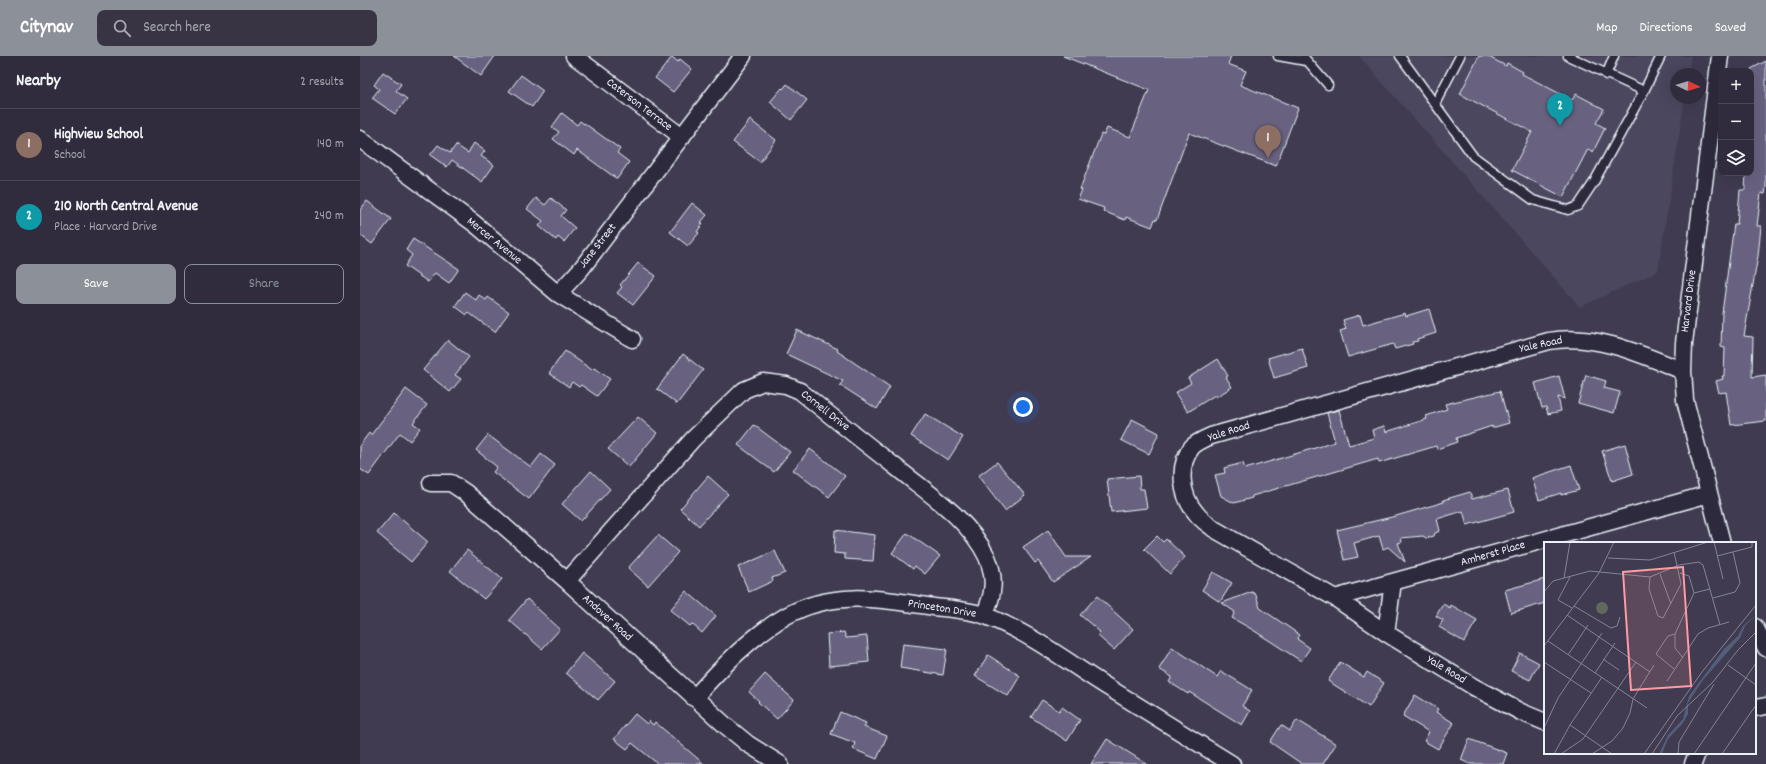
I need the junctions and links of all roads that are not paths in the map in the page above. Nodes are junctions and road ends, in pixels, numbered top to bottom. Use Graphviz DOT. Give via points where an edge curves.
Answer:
graph roads {
  1 [pos="574,56"];
  2 [pos="743,56"];
  3 [pos="1278,56"];
  4 [pos="1400,56"];
  5 [pos="1460,56"];
  6 [pos="1568,56"];
  7 [pos="1614,56"];
  8 [pos="1661,56"];
  9 [pos="1720,56"];
  10 [pos="1304,58"];
  11 [pos="1606,75"];
  12 [pos="1328,85"];
  13 [pos="1644,91"];
  14 [pos="1435,104"];
  15 [pos="682,137"];
  16 [pos="360,139"];
  17 [pos="636,196"];
  18 [pos="558,294"];
  19 [pos="632,339"];
  20 [pos="1683,371"];
  21 [pos="431,483"];
  22 [pos="1709,494"];
  23 [pos="1722,542"];
  24 [pos="567,581"];
  25 [pos="1393,582"];
  26 [pos="1335,598"];
  27 [pos="984,615"];
  28 [pos="1756,629"];
  29 [pos="1386,633"];
  30 [pos="1766,648"];
  31 [pos="694,698"];
  32 [pos="1766,706"];
  33 [pos="1756,708"];
  34 [pos="1544,722"];
  35 [pos="1697,754"];
  36 [pos="780,764"];
  37 [pos="1232,764"];
  38 [pos="1693,764"];
  1 -- 15 [label="street, Caterson Terrace"];
  2 -- 15 [label="street"];
  3 -- 10 [label="lane"];
  4 -- 14 [label="lane"];
  5 -- 14 [label="lane"];
  6 -- 11 [label="lane"];
  7 -- 11 [label="lane"];
  8 -- 13 [label="lane"];
  9 -- 20 [label="street, Harvard Drive" via="1684,343"];
  10 -- 12 [label="lane"];
  11 -- 13 [label="lane"];
  13 -- 14 [label="lane" via="1594,182 1578,206 1568,210 1533,200 1473,156"];
  15 -- 17 [label="street, Caterson Terrace"];
  16 -- 18 [label="street, Mercer Avenue" via="475,224"];
  17 -- 18 [label="street, Jane Street" via="581,269"];
  18 -- 19 [label="street, Mercer Avenue"];
  20 -- 22 [label="street, Harvard Drive" via="1685,400"];
  20 -- 26 [label="street, Yale Road" via="1602,342 1562,339 1222,432 1193,446 1184,464 1183,476 1186,495 1196,513 1214,529"];
  21 -- 24 [label="street, Andover Road" via="451,483 466,493"];
  22 -- 23 [label="street, Harvard Drive"];
  22 -- 25 [label="street, Amherst Place"];
  24 -- 27 [label="street, Cornell Drive" via="693,439 744,390 763,382 786,385 800,391 965,525 981,547 991,571 993,596"];
  24 -- 31 [label="street, Andover Road"];
  25 -- 26 [label="street, Amherst Place"];
  25 -- 29 [label="street"];
  26 -- 29 [label="street, Yale Road"];
  27 -- 31 [label="street, Princeton Drive" via="868,598 849,597 820,602 787,615 770,626 742,649"];
  27 -- 37 [label="street, Princeton Drive" via="1046,646"];
  28 -- 30 [label="street"];
  29 -- 34 [label="street, Yale Road" via="1485,693"];
  31 -- 36 [label="street, Andover Road" via="732,731"];
  32 -- 33 [label="street"];
  35 -- 38 [label="street"];
}
